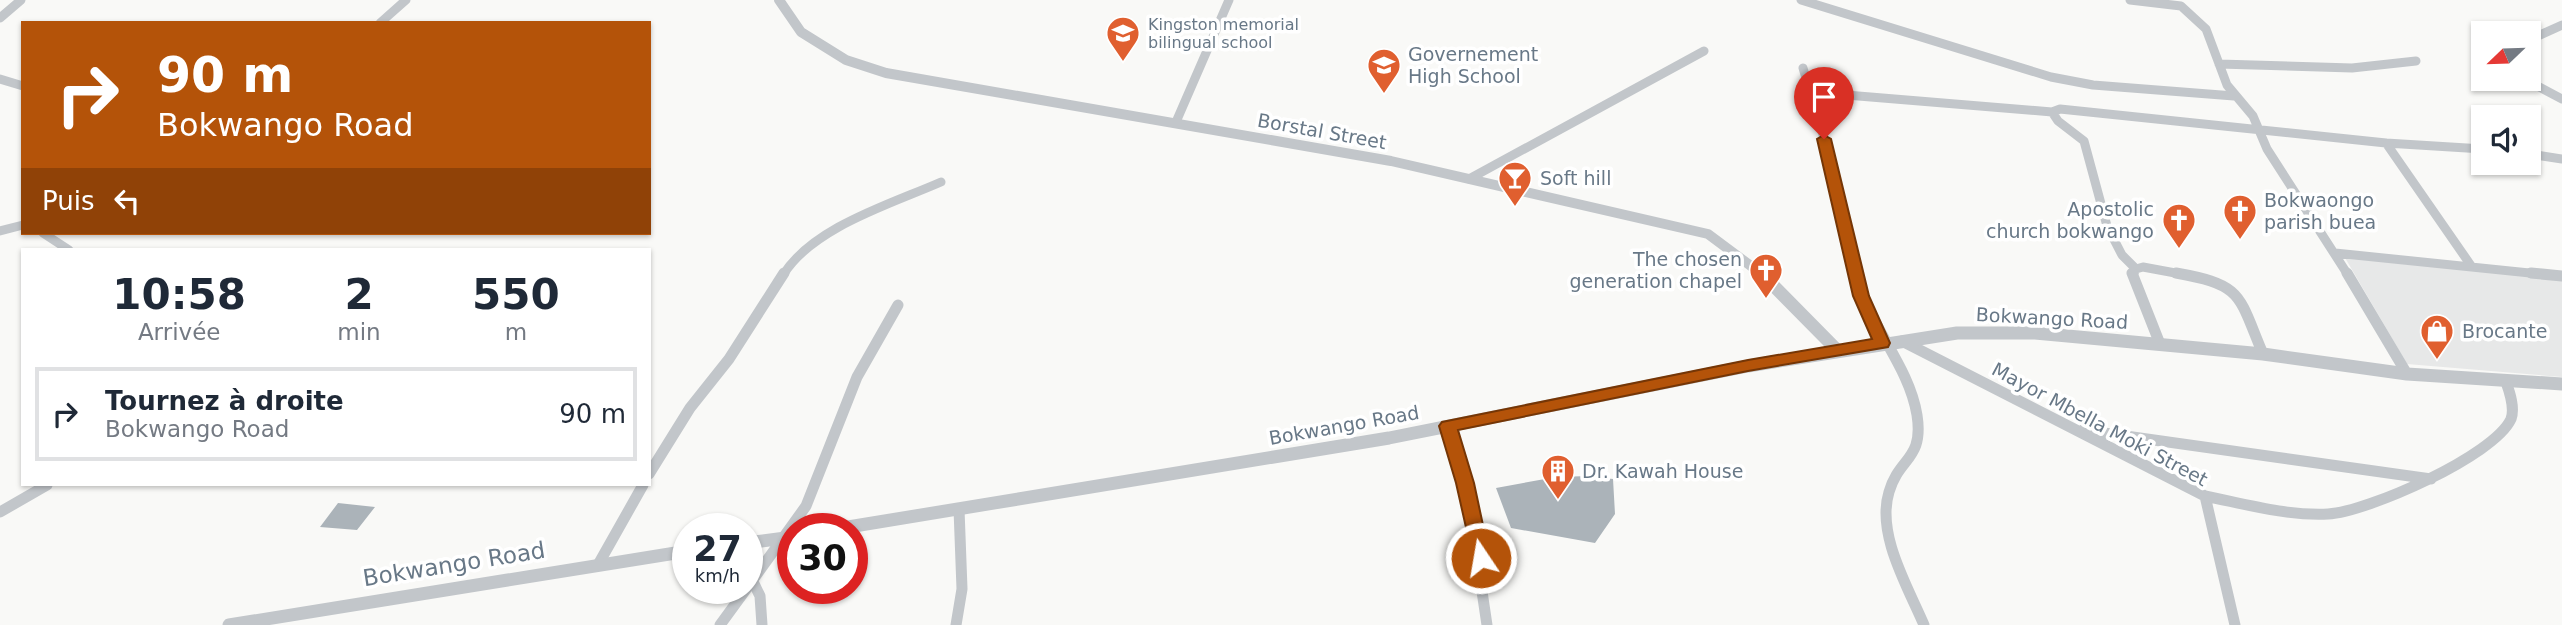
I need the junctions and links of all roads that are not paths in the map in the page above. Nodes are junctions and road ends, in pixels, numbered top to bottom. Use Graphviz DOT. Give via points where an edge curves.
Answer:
graph roads {
  1 [pos="21,0"];
  2 [pos="406,0"];
  3 [pos="779,0"];
  4 [pos="1229,0"];
  5 [pos="1801,0"];
  6 [pos="2130,0"];
  7 [pos="0,18"];
  8 [pos="382,21"];
  9 [pos="2562,25"];
  10 [pos="2541,35"];
  11 [pos="1704,51"];
  12 [pos="2416,61"];
  13 [pos="2219,64"];
  14 [pos="1803,68"];
  15 [pos="0,79"];
  16 [pos="21,85"];
  17 [pos="2541,88"];
  18 [pos="1810,92"];
  19 [pos="2234,96"];
  20 [pos="2562,99"];
  21 [pos="2052,112"];
  22 [pos="1176,122"];
  23 [pos="2260,130"];
  24 [pos="2386,143"];
  25 [pos="2471,148"];
  26 [pos="2541,156"];
  27 [pos="2562,159"];
  28 [pos="1469,179"];
  29 [pos="941,182"];
  30 [pos="21,226"];
  31 [pos="0,231"];
  32 [pos="46,235"];
  33 [pos="66,248"];
  34 [pos="2335,253"];
  35 [pos="2472,267"];
  36 [pos="2136,269"];
  37 [pos="2562,276"];
  38 [pos="898,305"];
  39 [pos="1900,340"];
  40 [pos="1882,343"];
  41 [pos="2160,344"];
  42 [pos="1837,350"];
  43 [pos="2263,355"];
  44 [pos="2407,374"];
  45 [pos="2506,382"];
  46 [pos="2562,384"];
  47 [pos="1448,426"];
  48 [pos="2076,429"];
  49 [pos="651,471"];
  50 [pos="2431,479"];
  51 [pos="45,486"];
  52 [pos="642,486"];
  53 [pos="2205,496"];
  54 [pos="959,509"];
  55 [pos="0,512"];
  56 [pos="802,513"];
  57 [pos="868,524"];
  58 [pos="777,549"];
  59 [pos="672,553"];
  60 [pos="599,563"];
  61 [pos="763,565"];
  62 [pos="734,604"];
  63 [pos="760,604"];
  64 [pos="229,625"];
  65 [pos="720,625"];
  66 [pos="762,625"];
  67 [pos="956,625"];
  68 [pos="1486,625"];
  69 [pos="1924,625"];
  70 [pos="2235,625"];
  1 -- 7 [label="street"];
  2 -- 8 [label="street"];
  3 -- 22 [label="street, Borstal Street" via="801,32 846,60 886,73"];
  4 -- 22 [label="street"];
  5 -- 19 [label="street" via="2051,77 2093,85"];
  6 -- 13 [label="street" via="2171,3 2190,12 2206,29"];
  9 -- 10 [label="street"];
  11 -- 28 [label="street"];
  12 -- 13 [label="street" via="2362,66"];
  13 -- 19 [label="street"];
  14 -- 18 [label="street"];
  15 -- 16 [label="street"];
  17 -- 20 [label="street"];
  18 -- 21 [label="street"];
  18 -- 40 [label="street" via="1861,296"];
  19 -- 23 [label="street"];
  21 -- 23 [label="street"];
  21 -- 36 [label="street" via="2084,141 2106,226"];
  22 -- 28 [label="street, Borstal Street"];
  23 -- 24 [label="street"];
  23 -- 34 [label="street" via="2267,149"];
  24 -- 25 [label="street"];
  24 -- 35 [label="street"];
  26 -- 27 [label="street"];
  28 -- 42 [label="street, Borstal Street" via="1708,234 1738,251 1770,279"];
  29 -- 49 [label="street" via="806,247 790,263"];
  30 -- 31 [label="street"];
  32 -- 33 [label="street"];
  34 -- 35 [label="street"];
  34 -- 44 [label="street"];
  35 -- 37 [label="street"];
  36 -- 41 [label="street" via="2132,273"];
  36 -- 43 [label="street" via="2211,279 2237,293"];
  38 -- 56 [label="street" via="857,377"];
  39 -- 40 [label="street, Bokwango Road"];
  39 -- 41 [label="street, Bokwango Road" via="1957,333 2035,333"];
  39 -- 48 [label="street, Mayor Mbella Moki Street"];
  40 -- 42 [label="street, Bokwango Road"];
  40 -- 69 [label="street" via="1906,377 1917,410 1921,440 1892,482 1886,525"];
  41 -- 43 [label="street, Bokwango Road"];
  42 -- 47 [label="street, Bokwango Road"];
  43 -- 44 [label="street, Bokwango Road"];
  44 -- 45 [label="street, Bokwango Road"];
  45 -- 46 [label="street, Bokwango Road"];
  45 -- 50 [label="street" via="2511,419 2499,434"];
  47 -- 54 [label="street, Bokwango Road"];
  47 -- 68 [label="street" via="1481,558"];
  48 -- 50 [label="street"];
  48 -- 53 [label="street, Mayor Mbella Moki Street"];
  50 -- 53 [label="street" via="2374,505 2333,514 2290,513"];
  51 -- 55 [label="street"];
  52 -- 60 [label="street"];
  53 -- 70 [label="street, Mayor Mbella Moki Street"];
  54 -- 57 [label="street, Bokwango Road"];
  54 -- 67 [label="street" via="962,589"];
  58 -- 61 [label="street"];
  59 -- 60 [label="street, Bokwango Road"];
  60 -- 64 [label="street, Bokwango Road"];
  62 -- 65 [label="street"];
  63 -- 66 [label="street" via="765,616"];
}
